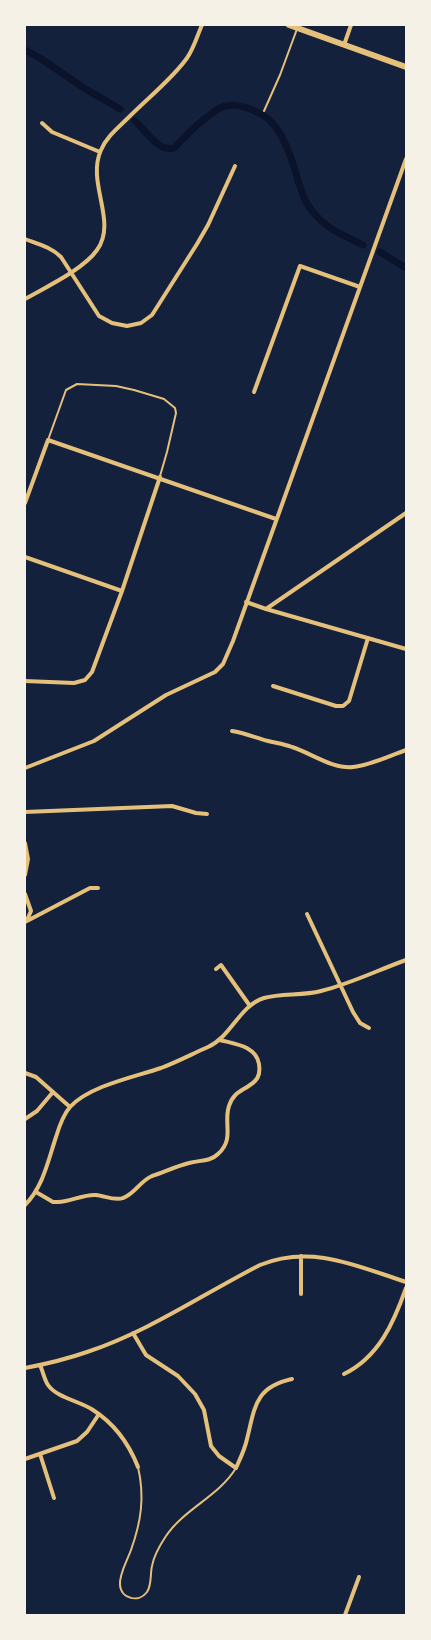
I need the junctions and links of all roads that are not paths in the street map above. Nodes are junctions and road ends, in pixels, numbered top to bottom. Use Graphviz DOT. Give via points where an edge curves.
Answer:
graph roads {
  1 [pos="202,25"];
  2 [pos="289,25"];
  3 [pos="351,25"];
  4 [pos="297,28"];
  5 [pos="344,45"];
  6 [pos="406,67"];
  7 [pos="264,111"];
  8 [pos="42,123"];
  9 [pos="100,152"];
  10 [pos="406,159"];
  11 [pos="235,166"];
  12 [pos="25,240"];
  13 [pos="71,272"];
  14 [pos="360,287"];
  15 [pos="25,299"];
  16 [pos="254,392"];
  17 [pos="48,440"];
  18 [pos="160,477"];
  19 [pos="25,503"];
  20 [pos="406,513"];
  21 [pos="276,519"];
  22 [pos="25,557"];
  23 [pos="122,591"];
  24 [pos="246,602"];
  25 [pos="266,609"];
  26 [pos="368,638"];
  27 [pos="406,649"];
  28 [pos="25,680"];
  29 [pos="273,686"];
  30 [pos="232,731"];
  31 [pos="406,750"];
  32 [pos="25,768"];
  33 [pos="25,812"];
  34 [pos="207,814"];
  35 [pos="25,843"];
  36 [pos="28,859"];
  37 [pos="25,865"];
  38 [pos="25,875"];
  39 [pos="98,888"];
  40 [pos="25,895"];
  41 [pos="307,914"];
  42 [pos="26,921"];
  43 [pos="406,960"];
  44 [pos="216,969"];
  45 [pos="340,985"];
  46 [pos="250,1006"];
  47 [pos="369,1028"];
  48 [pos="220,1040"];
  49 [pos="25,1073"];
  50 [pos="53,1092"];
  51 [pos="70,1107"];
  52 [pos="25,1119"];
  53 [pos="36,1192"];
  54 [pos="25,1205"];
  55 [pos="301,1256"];
  56 [pos="406,1282"];
  57 [pos="406,1288"];
  58 [pos="301,1294"];
  59 [pos="133,1333"];
  60 [pos="40,1365"];
  61 [pos="25,1368"];
  62 [pos="344,1374"];
  63 [pos="292,1379"];
  64 [pos="99,1414"];
  65 [pos="40,1454"];
  66 [pos="25,1459"];
  67 [pos="138,1467"];
  68 [pos="236,1468"];
  69 [pos="54,1498"];
  70 [pos="359,1577"];
  71 [pos="345,1615"];
  1 -- 9 [label="street" via="194,47 181,66 110,135"];
  2 -- 4 [label="main road"];
  3 -- 5 [label="street"];
  4 -- 5 [label="main road"];
  4 -- 7 [label="lane"];
  5 -- 6 [label="main road"];
  8 -- 9 [label="street" via="52,132"];
  9 -- 13 [label="street" via="96,172 104,222 102,240 93,256"];
  10 -- 14 [label="street"];
  11 -- 13 [label="street" via="208,225 147,320 127,326 105,320 94,310"];
  12 -- 13 [label="street" via="56,252"];
  13 -- 15 [label="street"];
  14 -- 16 [label="street" via="300,266"];
  14 -- 21 [label="street"];
  17 -- 18 [label="street"];
  17 -- 18 [label="lane" via="66,390 77,384 116,386 164,399 175,408 175,422"];
  17 -- 19 [label="street"];
  18 -- 21 [label="street"];
  18 -- 23 [label="street"];
  20 -- 25 [label="street"];
  21 -- 24 [label="street"];
  22 -- 23 [label="street"];
  23 -- 28 [label="street" via="95,667 85,680 74,683"];
  24 -- 25 [label="street"];
  24 -- 32 [label="street" via="226,659 215,672 166,695 94,741"];
  25 -- 26 [label="street"];
  26 -- 27 [label="street"];
  26 -- 29 [label="street" via="350,701 343,706"];
  30 -- 31 [label="street" via="291,747 346,767"];
  33 -- 34 [label="street" via="172,806"];
  35 -- 36 [label="street"];
  36 -- 37 [label="street"];
  36 -- 38 [label="street"];
  39 -- 42 [label="street" via="90,888"];
  40 -- 42 [label="street" via="31,911"];
  41 -- 45 [label="street"];
  43 -- 45 [label="street"];
  44 -- 46 [label="street" via="221,965"];
  45 -- 46 [label="street" via="312,993 264,998"];
  45 -- 47 [label="street" via="357,1019"];
  46 -- 48 [label="street"];
  48 -- 51 [label="street" via="169,1064 91,1092"];
  48 -- 53 [label="street" via="252,1050 258,1060 259,1073 254,1082 232,1099 228,1111 229,1134 218,1154 146,1179 123,1199 90,1195 53,1202"];
  49 -- 50 [label="street" via="36,1077"];
  50 -- 51 [label="street"];
  50 -- 52 [label="street" via="38,1111"];
  51 -- 53 [label="street" via="61,1123"];
  53 -- 54 [label="street"];
  55 -- 56 [label="street" via="334,1259"];
  55 -- 58 [label="street"];
  55 -- 59 [label="street" via="280,1258 260,1264"];
  57 -- 62 [label="street" via="393,1322 383,1339 362,1362"];
  59 -- 60 [label="street" via="88,1352"];
  59 -- 68 [label="street" via="146,1355 178,1376 195,1394 204,1410 211,1446 219,1456"];
  60 -- 61 [label="street"];
  60 -- 64 [label="street" via="52,1390 84,1404"];
  63 -- 68 [label="street" via="272,1386 258,1400"];
  64 -- 65 [label="street" via="81,1438"];
  64 -- 67 [label="street" via="121,1435"];
  65 -- 66 [label="street"];
  65 -- 69 [label="street"];
  67 -- 68 [label="lane" via="143,1496 141,1519 120,1581 122,1592 130,1598 138,1599 148,1590 154,1557 167,1534 226,1481"];
  70 -- 71 [label="street"];
}
